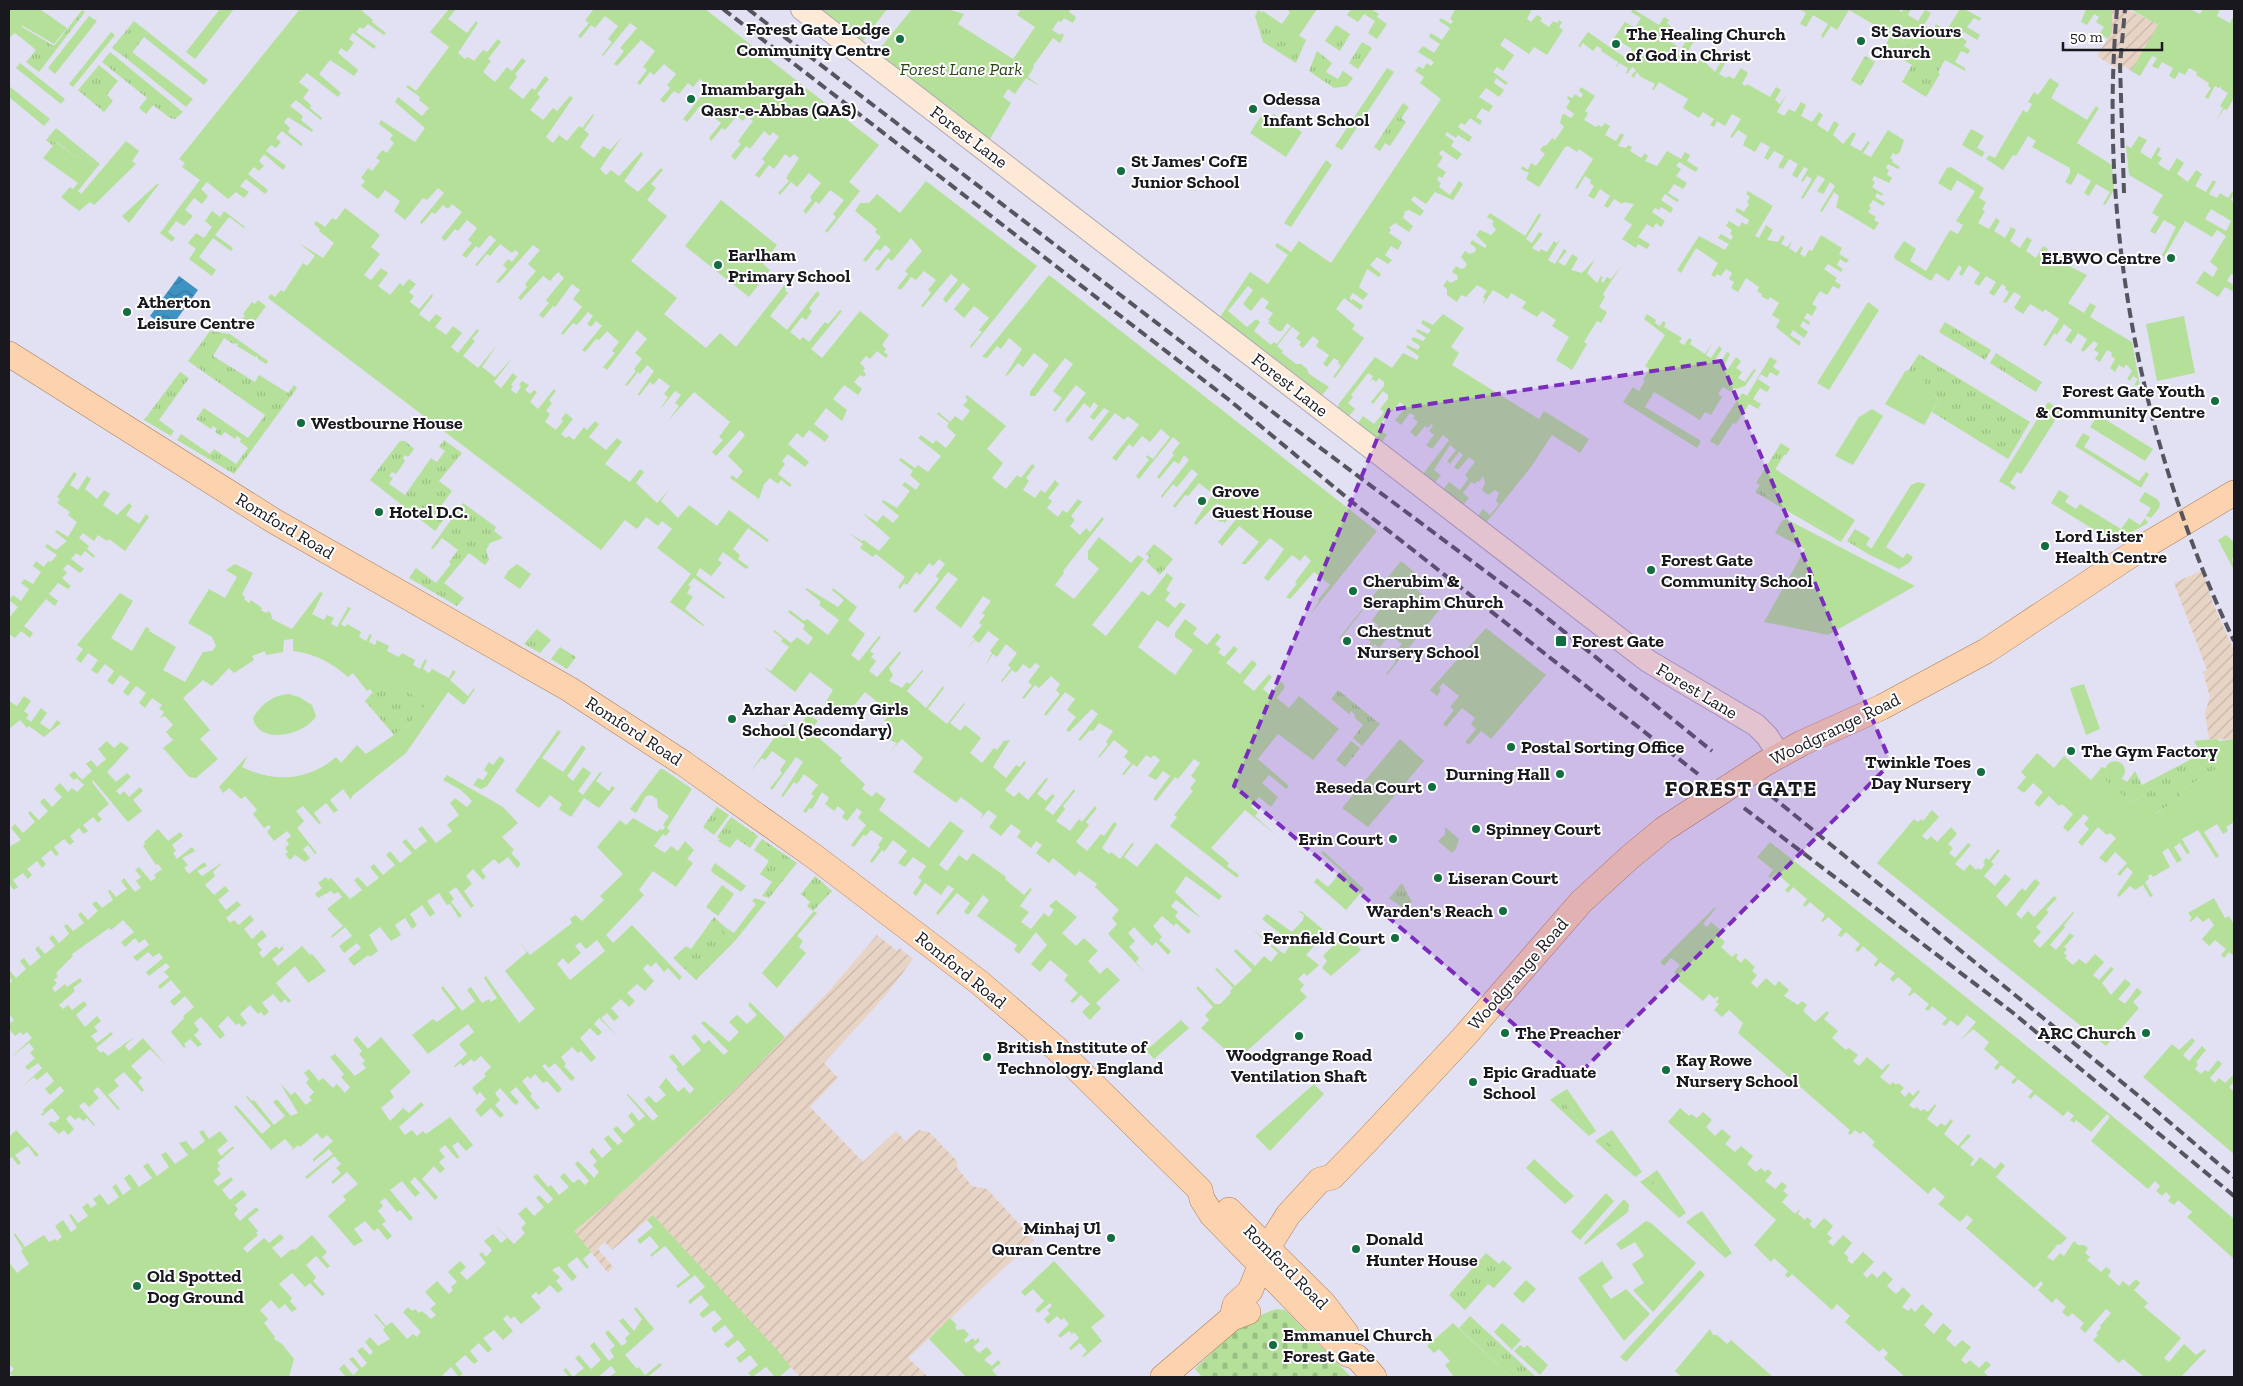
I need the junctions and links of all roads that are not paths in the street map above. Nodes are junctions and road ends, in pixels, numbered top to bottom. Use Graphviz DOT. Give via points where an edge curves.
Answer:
graph roads {
  1 [pos="802,9"];
  2 [pos="9,354"];
  3 [pos="2234,493"];
  4 [pos="1779,755"];
  5 [pos="1271,1263"];
  6 [pos="1163,1377"];
  7 [pos="1374,1377"];
  1 -- 4 [label="street, Forest Lane" via="1648,661 1756,726"];
  2 -- 5 [label="main road, Romford Road" via="274,521 569,689 683,762 816,857 980,983 1071,1063 1200,1190 1209,1190"];
  3 -- 4 [label="main road, Woodgrange Road" via="2188,519 1986,651 1882,707"];
  4 -- 5 [label="main road, Woodgrange Road" via="1664,829 1594,890 1463,1038 1332,1177 1320,1180 1288,1215"];
  5 -- 6 [label="main road, Woodgrange Road" via="1268,1292 1246,1314 1232,1318"];
  5 -- 7 [label="main road, Romford Road" via="1324,1304 1356,1346 1357,1357"];
}
